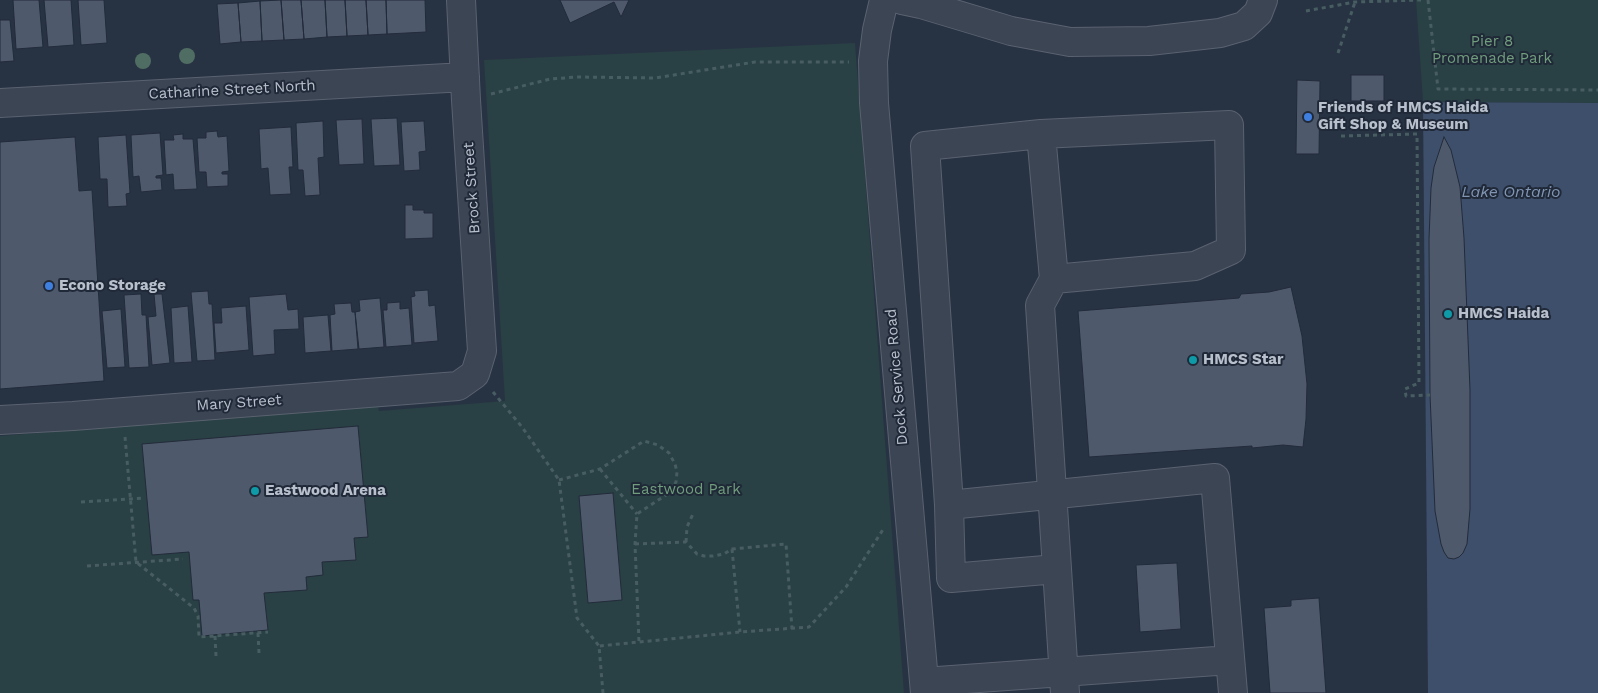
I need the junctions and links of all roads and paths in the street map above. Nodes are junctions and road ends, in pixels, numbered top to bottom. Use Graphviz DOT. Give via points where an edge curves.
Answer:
graph roads {
  1 [pos="461,0"];
  2 [pos="884,0"];
  3 [pos="902,0"];
  4 [pos="1421,0"];
  5 [pos="1428,0"];
  6 [pos="1355,2"];
  7 [pos="1260,7"];
  8 [pos="1306,11"];
  9 [pos="1338,53"];
  10 [pos="873,61"];
  11 [pos="465,89"];
  12 [pos="1598,90"];
  13 [pos="0,103"];
  14 [pos="1041,134"];
  15 [pos="1340,136"];
  16 [pos="1054,279"];
  17 [pos="474,374"];
  18 [pos="1430,394"];
  19 [pos="123,412"];
  20 [pos="0,420"];
  21 [pos="600,469"];
  22 [pos="559,480"];
  23 [pos="1053,495"];
  24 [pos="131,498"];
  25 [pos="144,498"];
  26 [pos="81,502"];
  27 [pos="908,504"];
  28 [pos="948,505"];
  29 [pos="637,514"];
  30 [pos="693,514"];
  31 [pos="686,542"];
  32 [pos="635,544"];
  33 [pos="732,550"];
  34 [pos="183,559"];
  35 [pos="136,562"];
  36 [pos="87,566"];
  37 [pos="1058,569"];
  38 [pos="792,629"];
  39 [pos="268,632"];
  40 [pos="740,632"];
  41 [pos="258,633"];
  42 [pos="215,636"];
  43 [pos="639,642"];
  44 [pos="599,646"];
  45 [pos="259,653"];
  46 [pos="216,656"];
  47 [pos="1230,660"];
  48 [pos="1065,682"];
  49 [pos="924,688"];
  50 [pos="602,693"];
  51 [pos="1233,693"];
  1 -- 11 [label="street, Brock Street"];
  2 -- 10 [label="street, Dock Service Road"];
  3 -- 7 [label="street" via="1011,31 1070,42 1149,41 1220,34 1244,26"];
  4 -- 6 [label="path"];
  5 -- 12 [label="path" via="1438,89"];
  6 -- 8 [label="path"];
  6 -- 9 [label="path"];
  10 -- 11 [label="path" via="755,62 654,78 559,78"];
  10 -- 27 [label="street, Dock Service Road"];
  11 -- 13 [label="street, Catharine Street North"];
  11 -- 17 [label="street, Brock Street" via="482,351"];
  14 -- 16 [label="street"];
  14 -- 16 [label="street" via="1229,125 1231,250 1195,266"];
  14 -- 28 [label="street" via="925,146"];
  15 -- 18 [label="path" via="1417,134 1419,383 1405,388 1406,396"];
  16 -- 23 [label="street" via="1040,305"];
  17 -- 19 [label="street, Mary Street" via="458,386"];
  17 -- 22 [label="path" via="522,427"];
  19 -- 20 [label="street, Mary Street"];
  19 -- 24 [label="path"];
  21 -- 22 [label="path"];
  21 -- 29 [label="path"];
  21 -- 29 [label="path" via="644,441 669,452 677,472 676,482 669,492"];
  22 -- 44 [label="path" via="577,618"];
  23 -- 28 [label="street"];
  23 -- 37 [label="street"];
  23 -- 47 [label="street" via="1215,478"];
  24 -- 25 [label="path"];
  24 -- 26 [label="path"];
  24 -- 35 [label="path"];
  27 -- 38 [label="path" via="881,531 846,587 810,627"];
  27 -- 49 [label="street, Dock Service Road"];
  28 -- 37 [label="street" via="951,578"];
  29 -- 32 [label="path"];
  30 -- 31 [label="path"];
  31 -- 32 [label="path"];
  31 -- 33 [label="path" via="697,554 704,556"];
  32 -- 43 [label="path"];
  33 -- 38 [label="path" via="786,544"];
  33 -- 40 [label="path"];
  34 -- 35 [label="path"];
  35 -- 36 [label="path"];
  35 -- 42 [label="path" via="194,608 198,616 199,637"];
  37 -- 48 [label="street"];
  38 -- 40 [label="path"];
  39 -- 41 [label="path"];
  40 -- 43 [label="path"];
  41 -- 42 [label="path"];
  41 -- 45 [label="path"];
  42 -- 46 [label="path"];
  43 -- 44 [label="path"];
  44 -- 50 [label="path"];
  47 -- 48 [label="street"];
  47 -- 51 [label="street"];
  48 -- 49 [label="street"];
}
